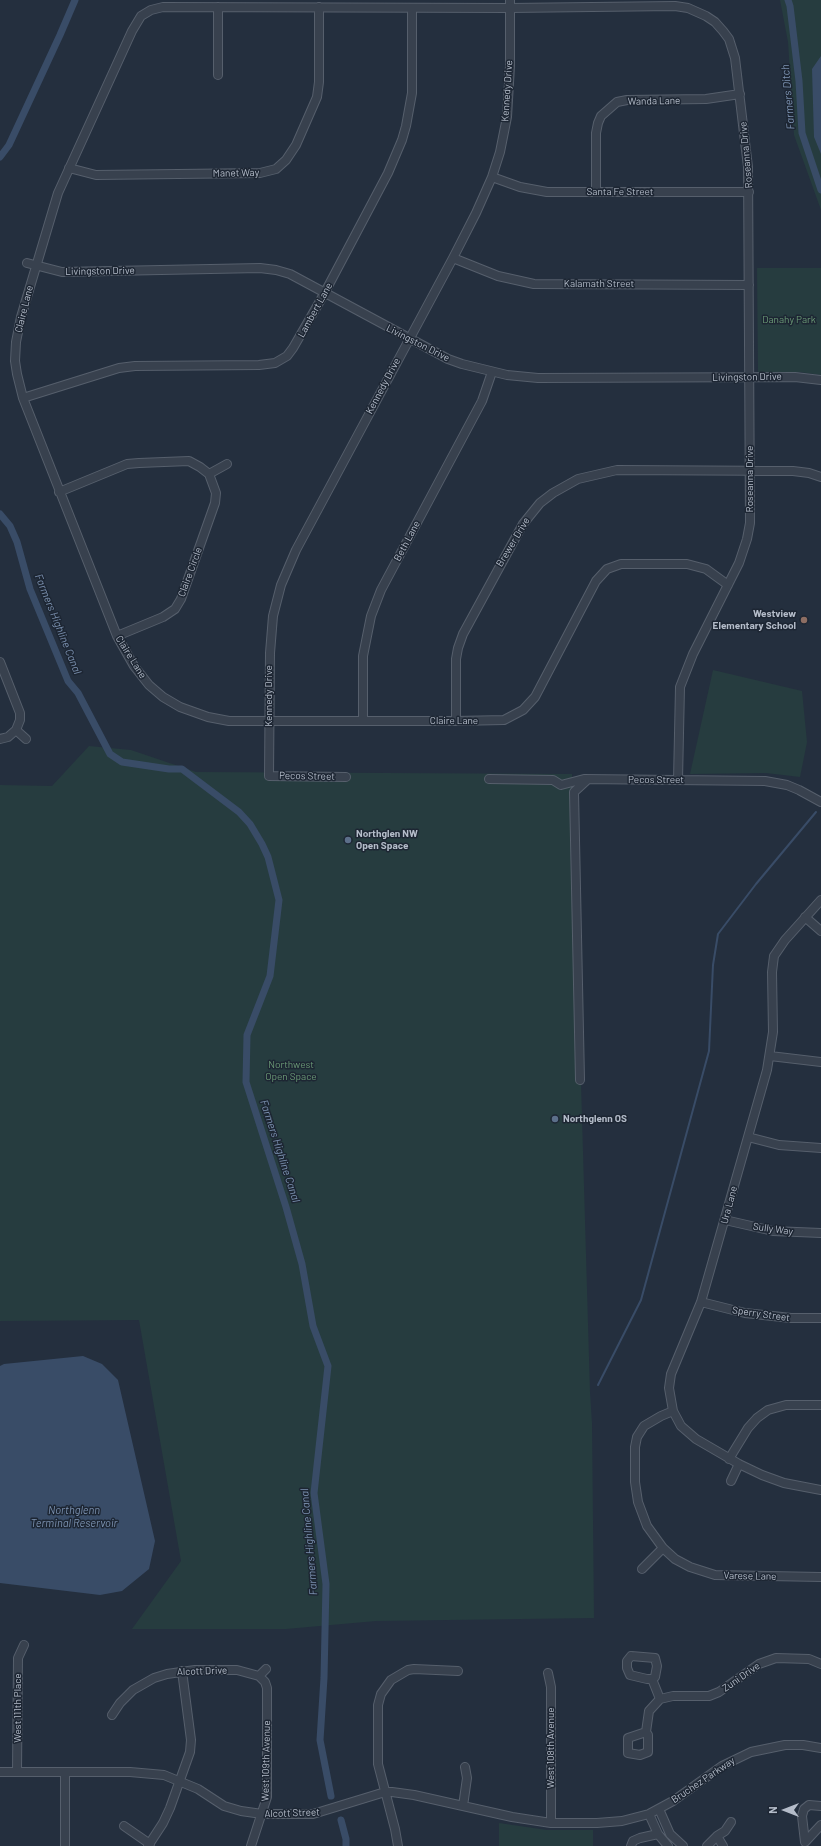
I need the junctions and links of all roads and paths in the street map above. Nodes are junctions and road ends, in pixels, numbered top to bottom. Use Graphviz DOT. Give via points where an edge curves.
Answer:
graph roads {
  1 [pos="510,4"];
  2 [pos="218,7"];
  3 [pos="319,7"];
  4 [pos="412,8"];
  5 [pos="140,16"];
  6 [pos="218,75"];
  7 [pos="740,94"];
  8 [pos="69,168"];
  9 [pos="492,177"];
  10 [pos="596,192"];
  11 [pos="749,192"];
  12 [pos="453,258"];
  13 [pos="27,263"];
  14 [pos="36,264"];
  15 [pos="749,285"];
  16 [pos="324,294"];
  17 [pos="408,338"];
  18 [pos="492,372"];
  19 [pos="749,378"];
  20 [pos="821,380"];
  21 [pos="23,398"];
  22 [pos="227,464"];
  23 [pos="750,470"];
  24 [pos="209,474"];
  25 [pos="821,477"];
  26 [pos="59,492"];
  27 [pos="728,585"];
  28 [pos="117,636"];
  29 [pos="0,662"];
  30 [pos="270,721"];
  31 [pos="363,721"];
  32 [pos="456,722"];
  33 [pos="16,730"];
  34 [pos="0,739"];
  35 [pos="26,740"];
  36 [pos="269,776"];
  37 [pos="346,777"];
  38 [pos="488,779"];
  39 [pos="587,780"];
  40 [pos="678,780"];
  41 [pos="821,802"];
  42 [pos="821,900"];
  43 [pos="805,917"];
  44 [pos="821,931"];
  45 [pos="770,1056"];
  46 [pos="821,1062"];
  47 [pos="580,1080"];
  48 [pos="748,1138"];
  49 [pos="821,1148"];
  50 [pos="725,1220"];
  51 [pos="821,1234"];
  52 [pos="701,1302"];
  53 [pos="821,1318"];
  54 [pos="821,1405"];
  55 [pos="673,1411"];
  56 [pos="729,1459"];
  57 [pos="739,1464"];
  58 [pos="731,1481"];
  59 [pos="821,1490"];
  60 [pos="663,1548"];
  61 [pos="642,1569"];
  62 [pos="821,1577"];
  63 [pos="24,1645"];
  64 [pos="821,1664"];
  65 [pos="266,1669"];
  66 [pos="182,1671"];
  67 [pos="458,1671"];
  68 [pos="548,1673"];
  69 [pos="259,1676"];
  70 [pos="652,1679"];
  71 [pos="660,1699"];
  72 [pos="112,1715"];
  73 [pos="646,1732"];
  74 [pos="821,1748"];
  75 [pos="465,1767"];
  76 [pos="0,1772"];
  77 [pos="17,1772"];
  78 [pos="64,1772"];
  79 [pos="179,1780"];
  80 [pos="385,1792"];
  81 [pos="463,1806"];
  82 [pos="821,1806"];
  83 [pos="659,1809"];
  84 [pos="262,1814"];
  85 [pos="649,1814"];
  86 [pos="731,1822"];
  87 [pos="551,1823"];
  88 [pos="611,1823"];
  89 [pos="821,1825"];
  90 [pos="124,1826"];
  91 [pos="658,1834"];
  92 [pos="717,1836"];
  93 [pos="804,1844"];
  94 [pos="149,1845"];
  95 [pos="65,1846"];
  96 [pos="251,1846"];
  97 [pos="398,1846"];
  98 [pos="631,1846"];
  99 [pos="668,1846"];
  100 [pos="683,1846"];
  101 [pos="707,1846"];
  102 [pos="723,1846"];
  1 -- 4 [label="street, Roseanna Drive"];
  1 -- 7 [label="street, Roseanna Drive" via="688,8 715,22 729,40 735,58"];
  1 -- 9 [label="street, Kennedy Drive" via="507,117"];
  2 -- 3 [label="street, Roseanna Drive"];
  2 -- 5 [label="street, Roseanna Drive" via="163,7"];
  2 -- 6 [label="street"];
  3 -- 4 [label="street, Roseanna Drive"];
  3 -- 8 [label="street, Manet Way" via="317,97 296,145 276,169 260,173 96,174"];
  4 -- 16 [label="street, Lambert Lane" via="412,93 406,126 388,173"];
  5 -- 8 [label="street, Claire Lane"];
  7 -- 10 [label="street, Wanda Lane" via="706,99 617,102 601,116 598,124"];
  7 -- 11 [label="street, Roseanna Drive"];
  8 -- 14 [label="street, Claire Lane" via="55,199"];
  9 -- 10 [label="street, Santa Fe Street" via="534,190"];
  9 -- 12 [label="street, Kennedy Drive"];
  10 -- 11 [label="street, Santa Fe Street"];
  11 -- 15 [label="street, Roseanna Drive"];
  12 -- 15 [label="street, Kalamath Street" via="498,276 534,284"];
  12 -- 17 [label="street, Kennedy Drive"];
  13 -- 14 [label="street, Livingston Drive"];
  14 -- 16 [label="street, Livingston Drive" via="62,272 260,268 290,274"];
  14 -- 21 [label="street, Claire Lane" via="16,342 16,374"];
  15 -- 19 [label="street, Roseanna Drive"];
  16 -- 17 [label="street, Livingston Drive"];
  16 -- 21 [label="street, Lambert Lane" via="293,348 287,356 275,363 119,368"];
  17 -- 18 [label="street, Livingston Drive" via="448,358"];
  17 -- 30 [label="street, Kennedy Drive" via="296,550 281,585 271,627"];
  18 -- 19 [label="street, Livingston Drive" via="538,378"];
  18 -- 31 [label="street, Beth Lane" via="482,401 381,590 373,610 363,656"];
  19 -- 20 [label="street, Livingston Drive" via="795,377"];
  19 -- 23 [label="street, Roseanna Drive"];
  21 -- 26 [label="street, Claire Lane"];
  22 -- 24 [label="street"];
  23 -- 25 [label="street, Brewer Drive" via="802,472"];
  23 -- 27 [label="street, Roseanna Drive" via="747,539 741,559"];
  23 -- 32 [label="street, Brewer Drive" via="608,471 571,482 540,503 515,537 459,643 456,659"];
  24 -- 26 [label="street" via="189,461 127,464"];
  24 -- 28 [label="street, Claire Circle" via="216,493 215,503 180,599 174,609 163,616"];
  26 -- 28 [label="street, Claire Lane"];
  27 -- 32 [label="street, Claire Lane" via="706,569 687,564 620,564 607,569 596,581 535,697 527,707 504,720"];
  27 -- 40 [label="street, Roseanna Drive" via="693,654 680,687"];
  28 -- 30 [label="street, Claire Lane" via="143,679 170,702 218,720"];
  29 -- 33 [label="street" via="20,713"];
  30 -- 31 [label="street, Claire Lane"];
  30 -- 36 [label="street, Kennedy Drive"];
  31 -- 32 [label="street, Claire Lane"];
  33 -- 34 [label="street" via="8,737"];
  33 -- 35 [label="street"];
  36 -- 37 [label="street, Pecos Street"];
  38 -- 39 [label="street, Pecos Street" via="553,780 561,785"];
  39 -- 40 [label="street, Pecos Street"];
  39 -- 47 [label="street" via="574,792"];
  40 -- 41 [label="street, Pecos Street" via="764,781 787,785"];
  42 -- 43 [label="street, Ura Lane"];
  43 -- 44 [label="street"];
  43 -- 45 [label="street, Ura Lane" via="774,956 773,1032"];
  45 -- 46 [label="street"];
  45 -- 48 [label="street, Ura Lane"];
  48 -- 49 [label="street" via="778,1145"];
  48 -- 50 [label="street, Ura Lane"];
  50 -- 51 [label="street, Sully Way" via="773,1231"];
  50 -- 52 [label="street, Ura Lane"];
  52 -- 53 [label="street, Sperry Street" via="745,1313"];
  52 -- 55 [label="street, Ura Lane" via="671,1374 669,1395"];
  54 -- 56 [label="street" via="786,1405 768,1410 748,1428"];
  55 -- 56 [label="street, Ura Lane" via="686,1430 696,1439"];
  55 -- 60 [label="street, Varese Lane" via="644,1426 637,1437 635,1447 634,1482 638,1502 647,1526"];
  56 -- 57 [label="street, Ura Lane"];
  57 -- 58 [label="street"];
  57 -- 59 [label="street, Ura Lane" via="784,1483"];
  60 -- 61 [label="street"];
  60 -- 62 [label="street, Varese Lane" via="675,1559 690,1567 715,1575"];
  63 -- 77 [label="street, West 111th Place" via="18,1658"];
  64 -- 71 [label="street, Zuni Drive" via="809,1659 776,1658 759,1664 719,1692 709,1696 673,1696"];
  65 -- 69 [label="street"];
  66 -- 69 [label="street, Alcott Drive" via="237,1670"];
  66 -- 72 [label="street, Alcott Drive" via="142,1684 120,1703"];
  66 -- 79 [label="street" via="191,1745"];
  67 -- 80 [label="street" via="408,1670 397,1675 383,1689 378,1705 378,1756"];
  68 -- 87 [label="street, West 108th Avenue" via="551,1687"];
  69 -- 84 [label="street, West 109th Avenue" via="265,1682 267,1696 267,1797"];
  70 -- 71 [label="street"];
  71 -- 73 [label="street" via="649,1711"];
  74 -- 83 [label="street, Bruchez Parkway" via="773,1746 750,1752 722,1766 673,1802"];
  75 -- 81 [label="street" via="467,1778"];
  76 -- 77 [label="street, Alcott Street"];
  77 -- 78 [label="street, Alcott Street"];
  78 -- 79 [label="street, Alcott Street" via="130,1772 164,1775"];
  78 -- 95 [label="street"];
  79 -- 84 [label="street, Alcott Street" via="224,1806"];
  79 -- 94 [label="street" via="170,1808"];
  80 -- 81 [label="street, Alcott Street" via="414,1795"];
  80 -- 84 [label="street, Alcott Street" via="313,1814"];
  80 -- 97 [label="street"];
  81 -- 87 [label="street, Alcott Street"];
  82 -- 93 [label="street" via="809,1805 804,1809"];
  83 -- 85 [label="street, Bruchez Parkway"];
  83 -- 100 [label="street" via="670,1834"];
  84 -- 96 [label="street, West 109th Avenue"];
  85 -- 88 [label="street, Bruchez Parkway"];
  85 -- 91 [label="street"];
  86 -- 92 [label="street" via="725,1831"];
  87 -- 88 [label="street, Alcott Street"];
  89 -- 93 [label="street"];
  90 -- 94 [label="street"];
  91 -- 98 [label="street" via="640,1838"];
  91 -- 99 [label="street"];
  92 -- 101 [label="street"];
  92 -- 102 [label="street"];
}
